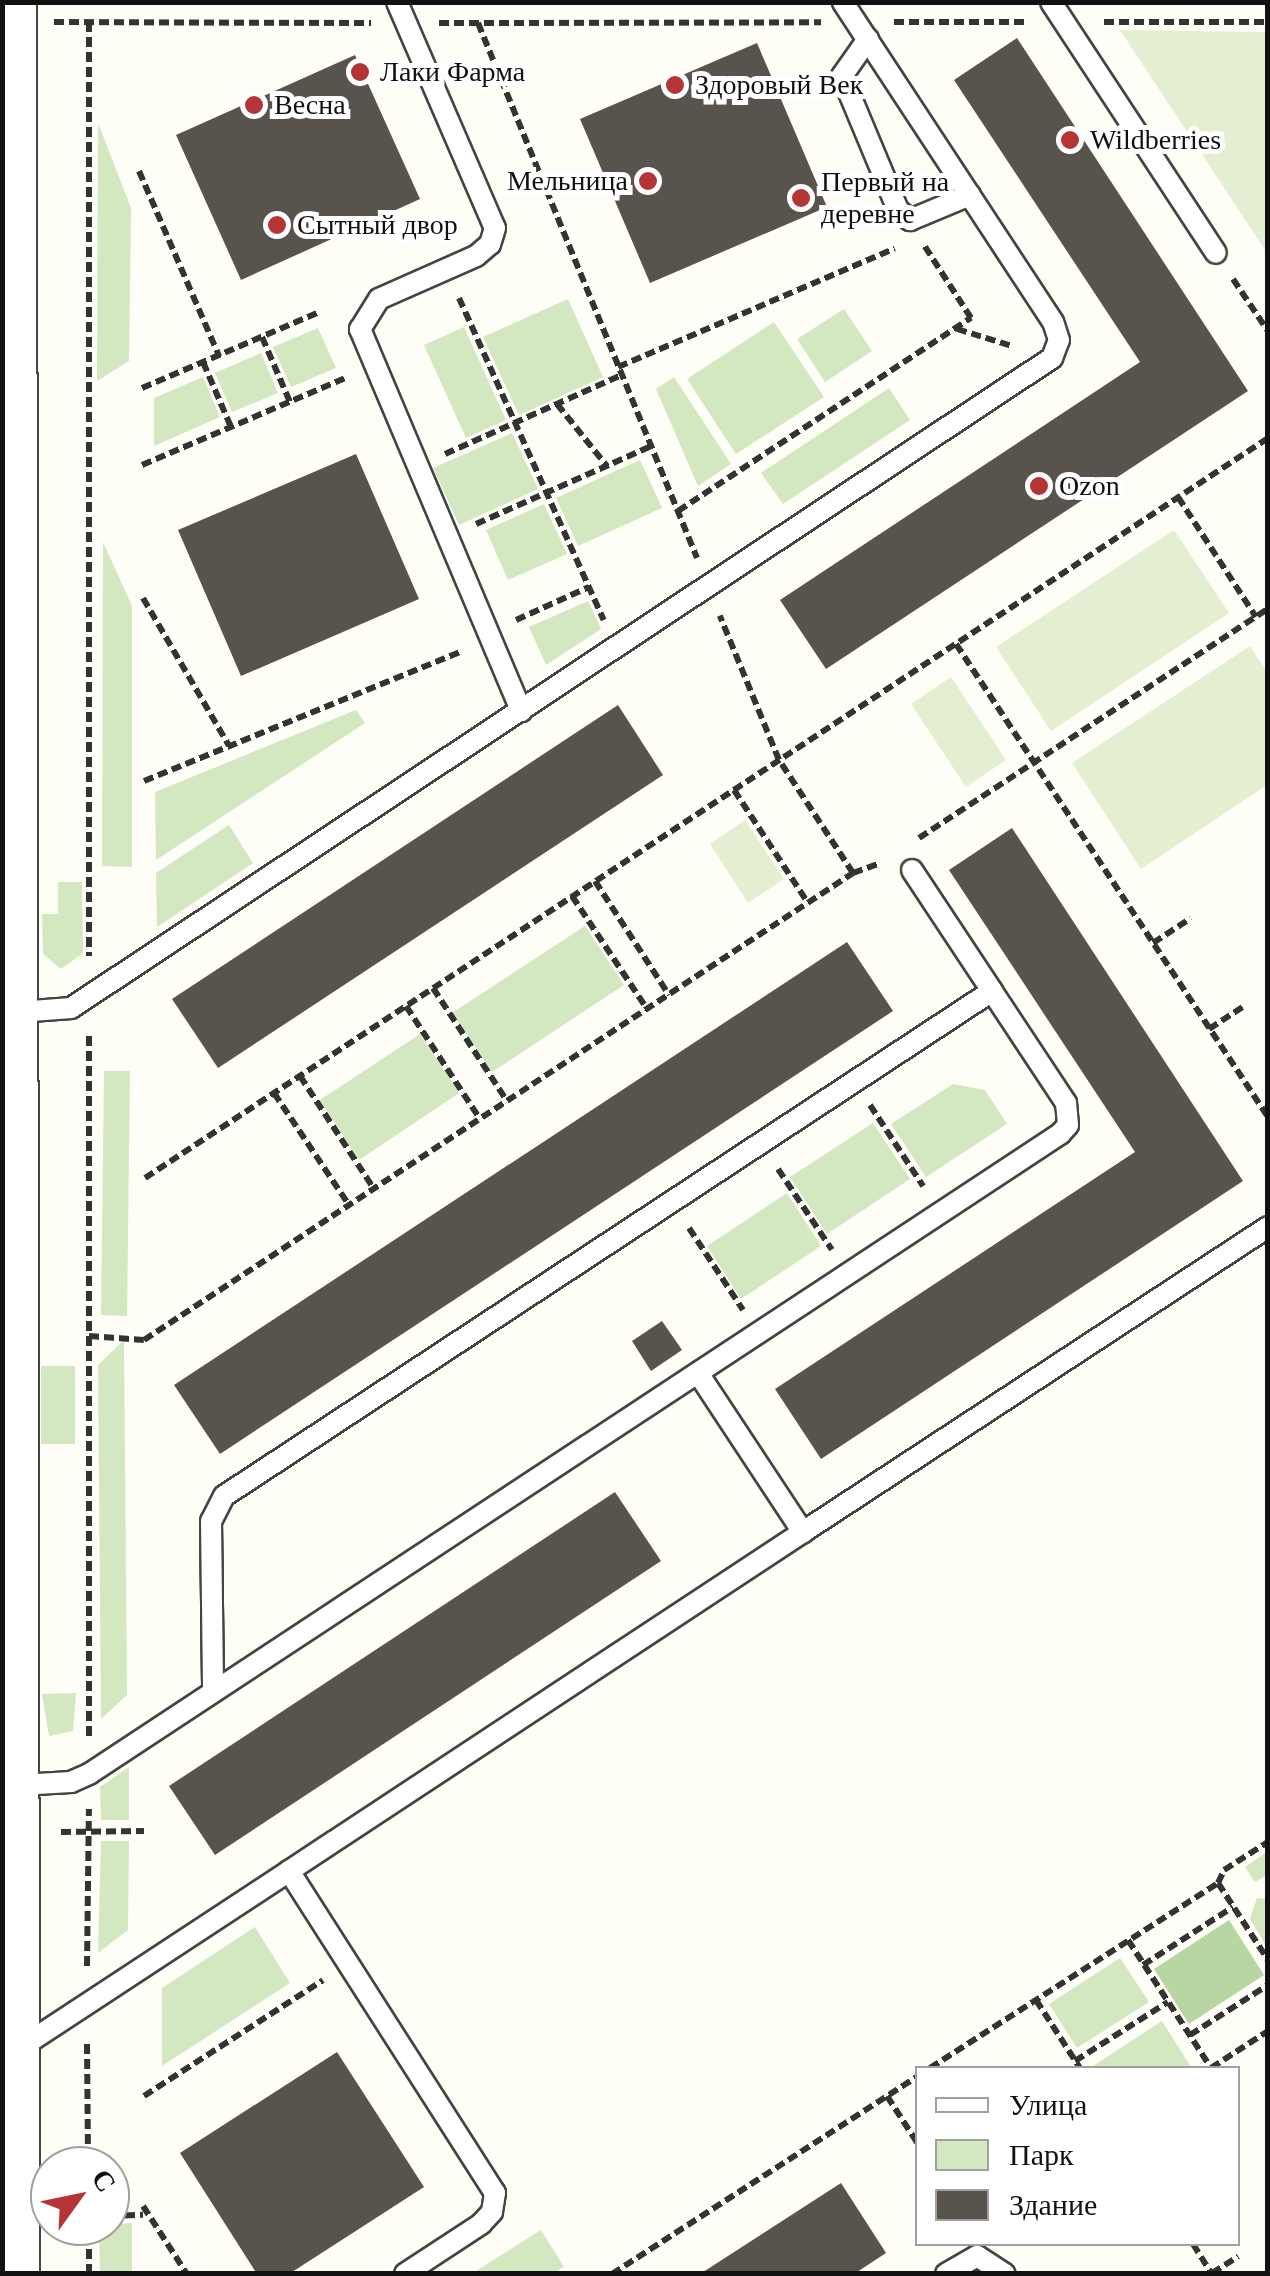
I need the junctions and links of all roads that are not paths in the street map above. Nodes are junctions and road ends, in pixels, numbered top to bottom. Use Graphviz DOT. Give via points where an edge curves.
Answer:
graph roads {
  1 [pos="398,2"];
  2 [pos="843,2"];
  3 [pos="1051,2"];
  4 [pos="28,12"];
  5 [pos="862,31"];
  6 [pos="970,195"];
  7 [pos="1216,252"];
  8 [pos="521,711"];
  9 [pos="912,870"];
  10 [pos="992,991"];
  11 [pos="10,1012"];
  12 [pos="1268,1226"];
  13 [pos="698,1372"];
  14 [pos="803,1532"];
  15 [pos="213,1692"];
  16 [pos="11,1785"];
  17 [pos="289,1871"];
  18 [pos="20,2048"];
  19 [pos="20,2274"];
  20 [pos="406,2274"];
  21 [pos="946,2274"];
  22 [pos="1005,2274"];
  1 -- 8 [label="lane" via="495,228 490,244 380,300 360,329"];
  2 -- 5 [label="lane"];
  3 -- 7 [label="lane"];
  4 -- 11 [label="street"];
  5 -- 6 [label="lane"];
  5 -- 6 [label="lane" via="845,67 844,88 906,219"];
  6 -- 8 [label="lane" via="1053,322 1058,340 1052,358"];
  8 -- 11 [label="lane" via="89,996 60,1012"];
  9 -- 10 [label="lane"];
  10 -- 13 [label="lane" via="1066,1103 1068,1125"];
  10 -- 15 [label="lane" via="214,1507"];
  11 -- 16 [label="street"];
  12 -- 14 [label="lane"];
  13 -- 14 [label="lane"];
  13 -- 15 [label="lane"];
  14 -- 17 [label="lane"];
  15 -- 16 [label="lane" via="72,1782"];
  16 -- 18 [label="street" via="20,1832"];
  17 -- 18 [label="lane"];
  17 -- 20 [label="lane" via="495,2193 482,2224"];
  18 -- 19 [label="street"];
  21 -- 22 [label="lane" via="978,2256"];
}
